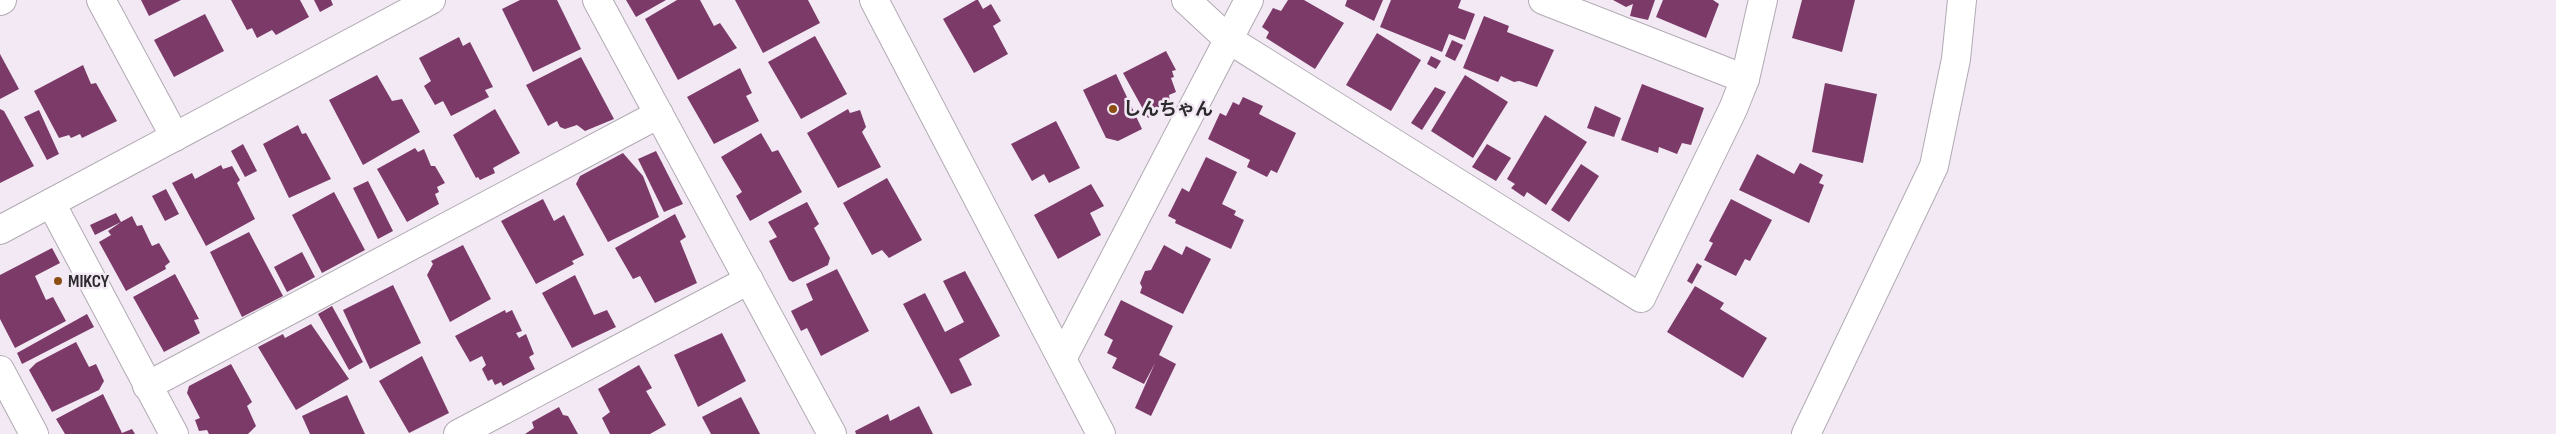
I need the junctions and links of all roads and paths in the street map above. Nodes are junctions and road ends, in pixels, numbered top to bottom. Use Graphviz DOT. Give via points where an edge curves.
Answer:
graph roads {
  1 [pos="101,0"];
  2 [pos="431,0"];
  3 [pos="597,0"];
  4 [pos="874,0"];
  5 [pos="1186,0"];
  6 [pos="1249,0"];
  7 [pos="1542,0"];
  8 [pos="1763,0"];
  9 [pos="1962,0"];
  10 [pos="1228,39"];
  11 [pos="1745,79"];
  12 [pos="659,114"];
  13 [pos="175,137"];
  14 [pos="51,203"];
  15 [pos="0,230"];
  16 [pos="749,280"];
  17 [pos="1063,357"];
  18 [pos="0,370"];
  19 [pos="147,386"];
  20 [pos="34,434"];
  21 [pos="174,434"];
  22 [pos="458,434"];
  23 [pos="832,434"];
  24 [pos="1102,434"];
  25 [pos="1806,434"];
  1 -- 13 [label="street"];
  2 -- 13 [label="street"];
  3 -- 12 [label="street"];
  4 -- 17 [label="street"];
  5 -- 10 [label="street"];
  6 -- 10 [label="street"];
  7 -- 11 [label="street"];
  8 -- 11 [label="street"];
  9 -- 25 [label="street" via="1956,59 1934,166"];
  10 -- 11 [label="street" via="1641,298"];
  10 -- 17 [label="street"];
  12 -- 16 [label="street"];
  12 -- 19 [label="street"];
  13 -- 14 [label="street"];
  14 -- 15 [label="street"];
  14 -- 19 [label="street"];
  16 -- 22 [label="street"];
  16 -- 23 [label="street"];
  17 -- 24 [label="street"];
  18 -- 20 [label="street"];
  19 -- 21 [label="street"];
}
